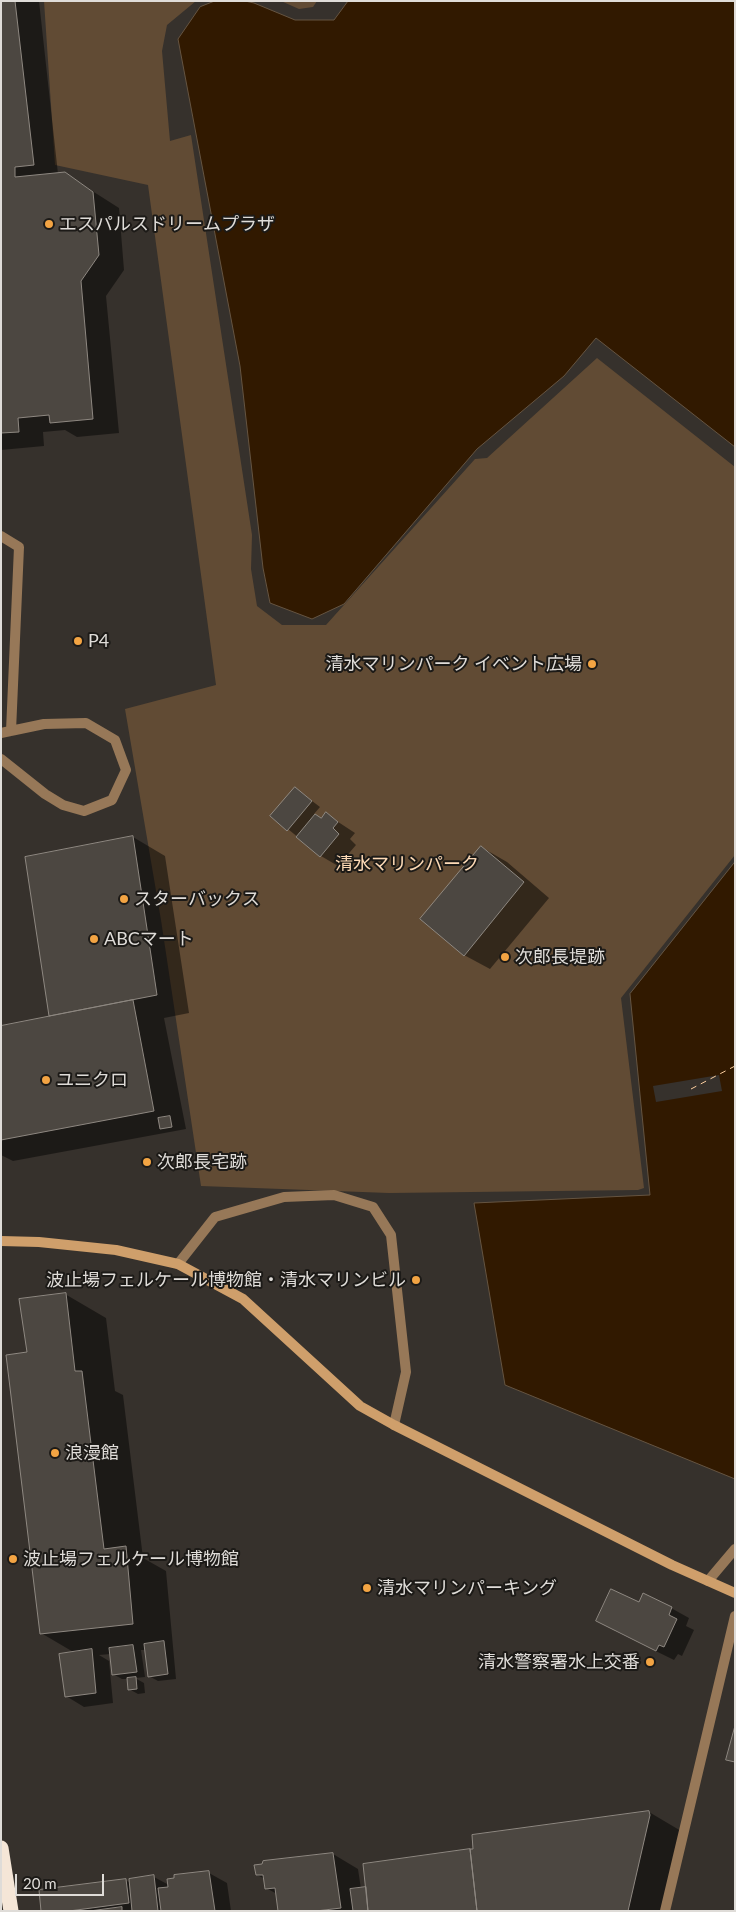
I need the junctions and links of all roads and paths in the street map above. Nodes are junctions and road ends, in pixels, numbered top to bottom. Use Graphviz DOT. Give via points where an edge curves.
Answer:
graph roads {
  1 [pos="1,536"];
  2 [pos="6,732"];
  3 [pos="1,759"];
  4 [pos="1,1241"];
  5 [pos="178,1264"];
  6 [pos="394,1425"];
  7 [pos="735,1549"];
  8 [pos="708,1581"];
  9 [pos="735,1593"];
  10 [pos="735,1616"];
  11 [pos="1,1848"];
  12 [pos="11,1911"];
  13 [pos="665,1911"];
  1 -- 2 [label="street" via="19,547"];
  2 -- 3 [label="street" via="44,724 86,723 115,740 126,770 112,800 84,810 63,805 45,794"];
  4 -- 5 [label="street" via="116,1250"];
  5 -- 6 [label="street" via="243,1299 360,1406"];
  5 -- 6 [label="street" via="215,1217 284,1197 334,1195 373,1207 391,1235 406,1372"];
  6 -- 8 [label="street" via="672,1566"];
  7 -- 8 [label="street"];
  8 -- 9 [label="street"];
  10 -- 13 [label="street"];
  11 -- 12 [label="highway"];
}
